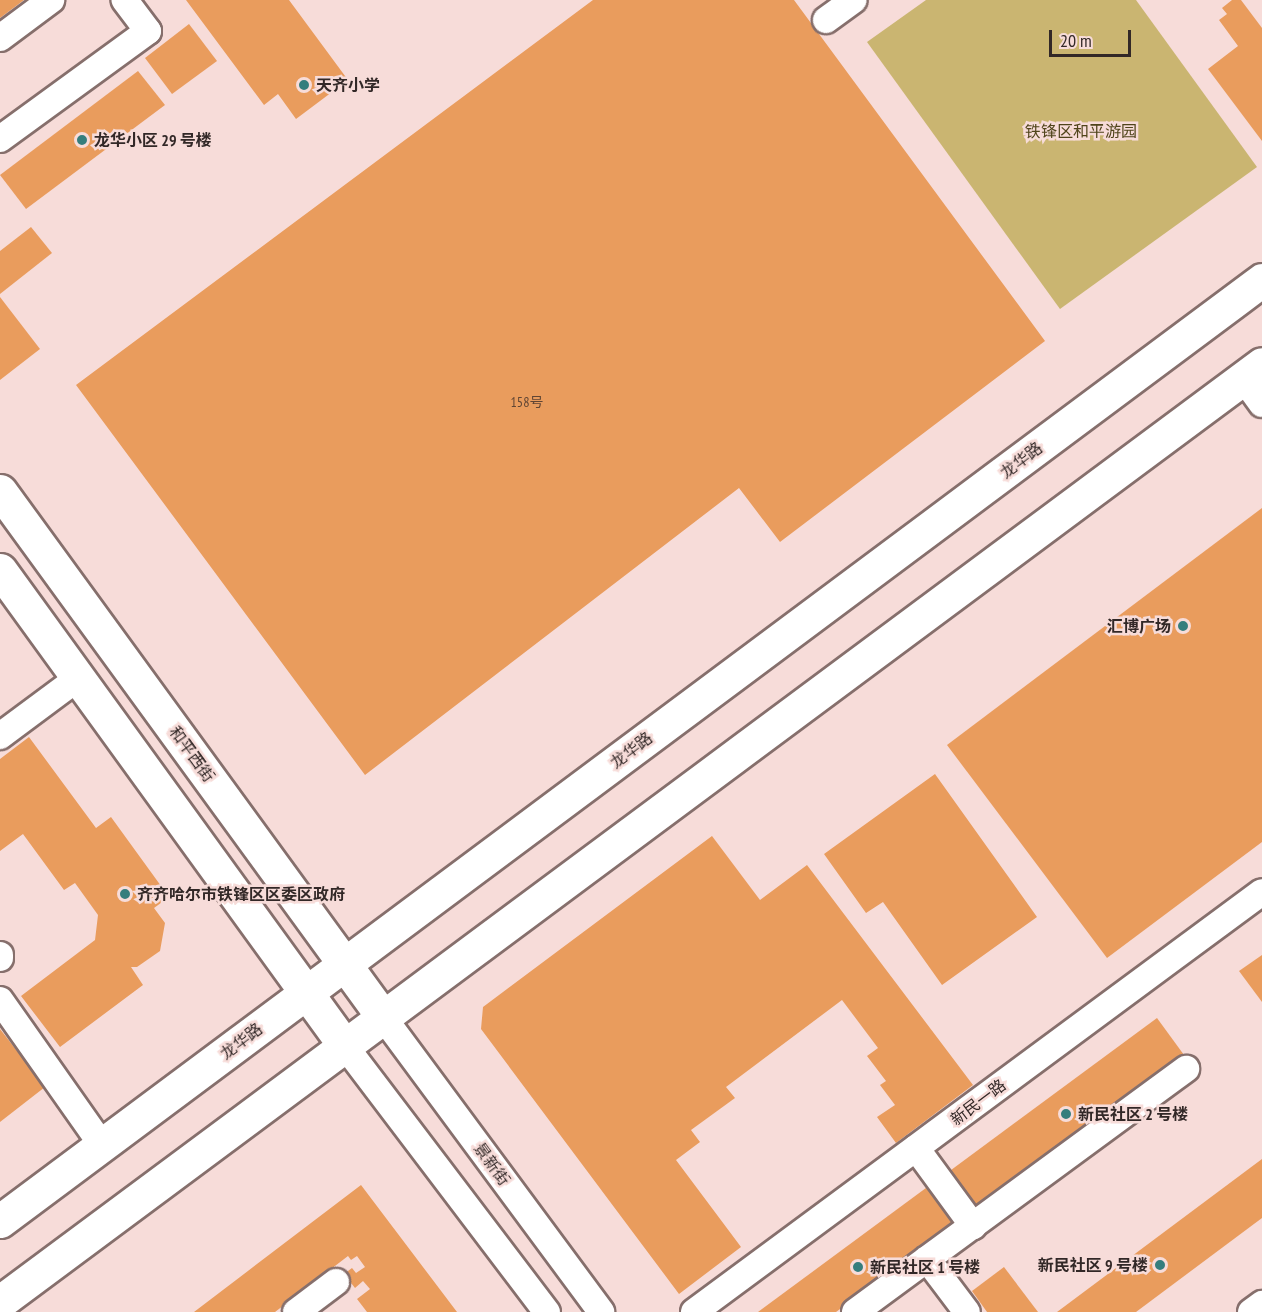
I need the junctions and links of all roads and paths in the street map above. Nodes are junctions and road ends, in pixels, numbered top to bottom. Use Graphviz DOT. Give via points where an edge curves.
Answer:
graph roads {
  1 [pos="51,0"];
  2 [pos="125,0"];
  3 [pos="854,0"];
  4 [pos="826,20"];
  5 [pos="0,38"];
  6 [pos="0,139"];
  7 [pos="1262,280"];
  8 [pos="1256,382"];
  9 [pos="0,491"];
  10 [pos="0,570"];
  11 [pos="78,678"];
  12 [pos="0,736"];
  13 [pos="1262,892"];
  14 [pos="345,964"];
  15 [pos="305,993"];
  16 [pos="0,1000"];
  17 [pos="383,1017"];
  18 [pos="345,1046"];
  19 [pos="1186,1070"];
  20 [pos="102,1144"];
  21 [pos="916,1148"];
  22 [pos="0,1221"];
  23 [pos="973,1226"];
  24 [pos="927,1259"];
  25 [pos="336,1282"];
  26 [pos="0,1302"];
  27 [pos="1262,1304"];
  28 [pos="296,1312"];
  29 [pos="547,1312"];
  30 [pos="601,1312"];
  31 [pos="694,1312"];
  32 [pos="855,1312"];
  33 [pos="967,1312"];
  34 [pos="1251,1312"];
  1 -- 5 [label="street"];
  2 -- 6 [label="street" via="148,31"];
  3 -- 4 [label="street"];
  7 -- 14 [label="main road, 龙华路"];
  8 -- 17 [label="main road"];
  9 -- 14 [label="main road, 和平西街"];
  10 -- 11 [label="main road"];
  11 -- 12 [label="street"];
  11 -- 15 [label="main road"];
  13 -- 21 [label="street, 新民一路"];
  14 -- 15 [label="main road, 龙华路"];
  14 -- 17 [label="main road, 和平西街"];
  15 -- 18 [label="main road"];
  15 -- 20 [label="main road, 龙华路"];
  16 -- 20 [label="street"];
  17 -- 18 [label="main road"];
  17 -- 30 [label="street, 景新街"];
  18 -- 26 [label="main road"];
  18 -- 29 [label="street"];
  19 -- 23 [label="street"];
  20 -- 22 [label="main road, 龙华路"];
  21 -- 23 [label="street"];
  21 -- 31 [label="street, 新民一路"];
  23 -- 24 [label="street"];
  24 -- 32 [label="street"];
  24 -- 33 [label="street"];
  25 -- 28 [label="street"];
  27 -- 34 [label="street"];
}
